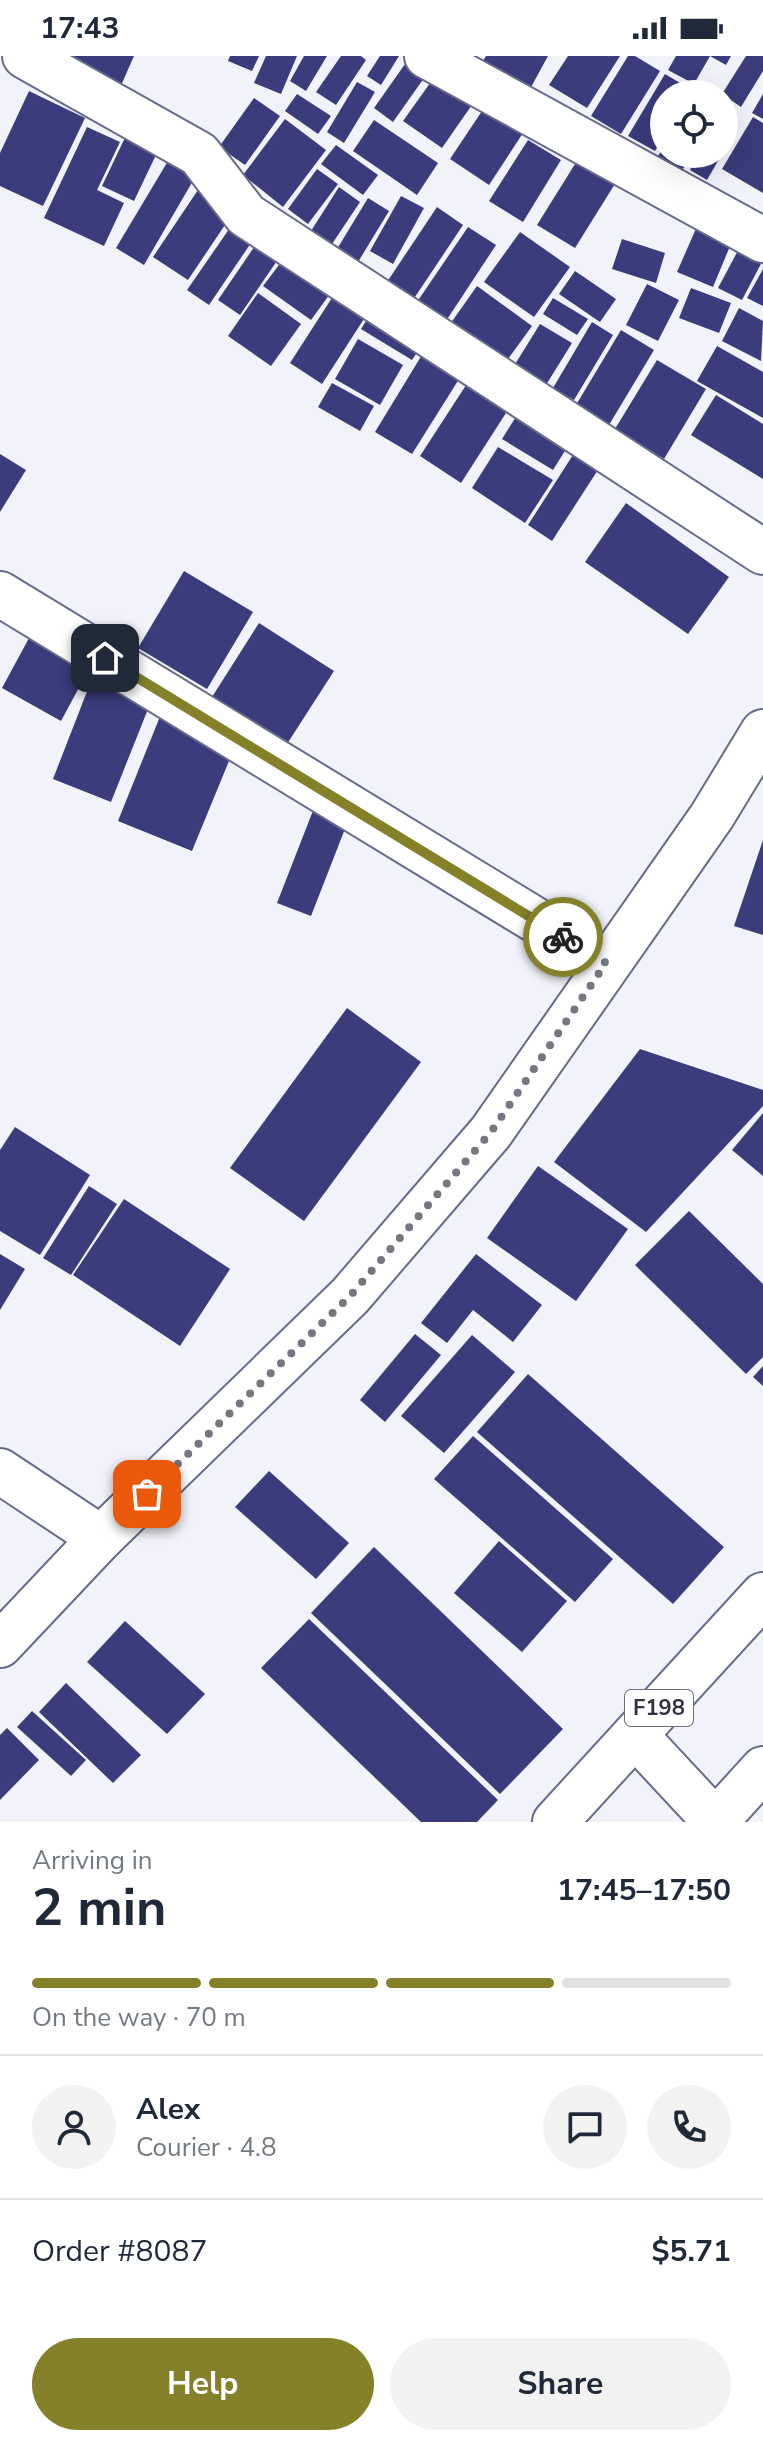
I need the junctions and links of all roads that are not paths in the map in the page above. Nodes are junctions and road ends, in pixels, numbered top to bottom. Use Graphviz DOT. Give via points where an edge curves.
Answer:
graph roads {
  1 [pos="25,56"];
  2 [pos="427,56"];
  3 [pos="763,240"];
  4 [pos="763,552"];
  5 [pos="0,594"];
  6 [pos="763,732"];
  7 [pos="606,963"];
  8 [pos="0,1471"];
  9 [pos="101,1538"];
  10 [pos="763,1595"];
  11 [pos="0,1645"];
  12 [pos="635,1735"];
  13 [pos="763,1769"];
  14 [pos="555,1822"];
  15 [pos="715,1822"];
  1 -- 4 [label="street" via="199,154 246,215"];
  2 -- 3 [label="street"];
  5 -- 7 [label="street"];
  6 -- 7 [label="street" via="712,816"];
  7 -- 9 [label="street" via="491,1132 350,1296"];
  8 -- 9 [label="street"];
  9 -- 11 [label="street"];
  10 -- 12 [label="street, F198"];
  12 -- 14 [label="street, F198"];
  12 -- 15 [label="street"];
  13 -- 15 [label="street"];
}
